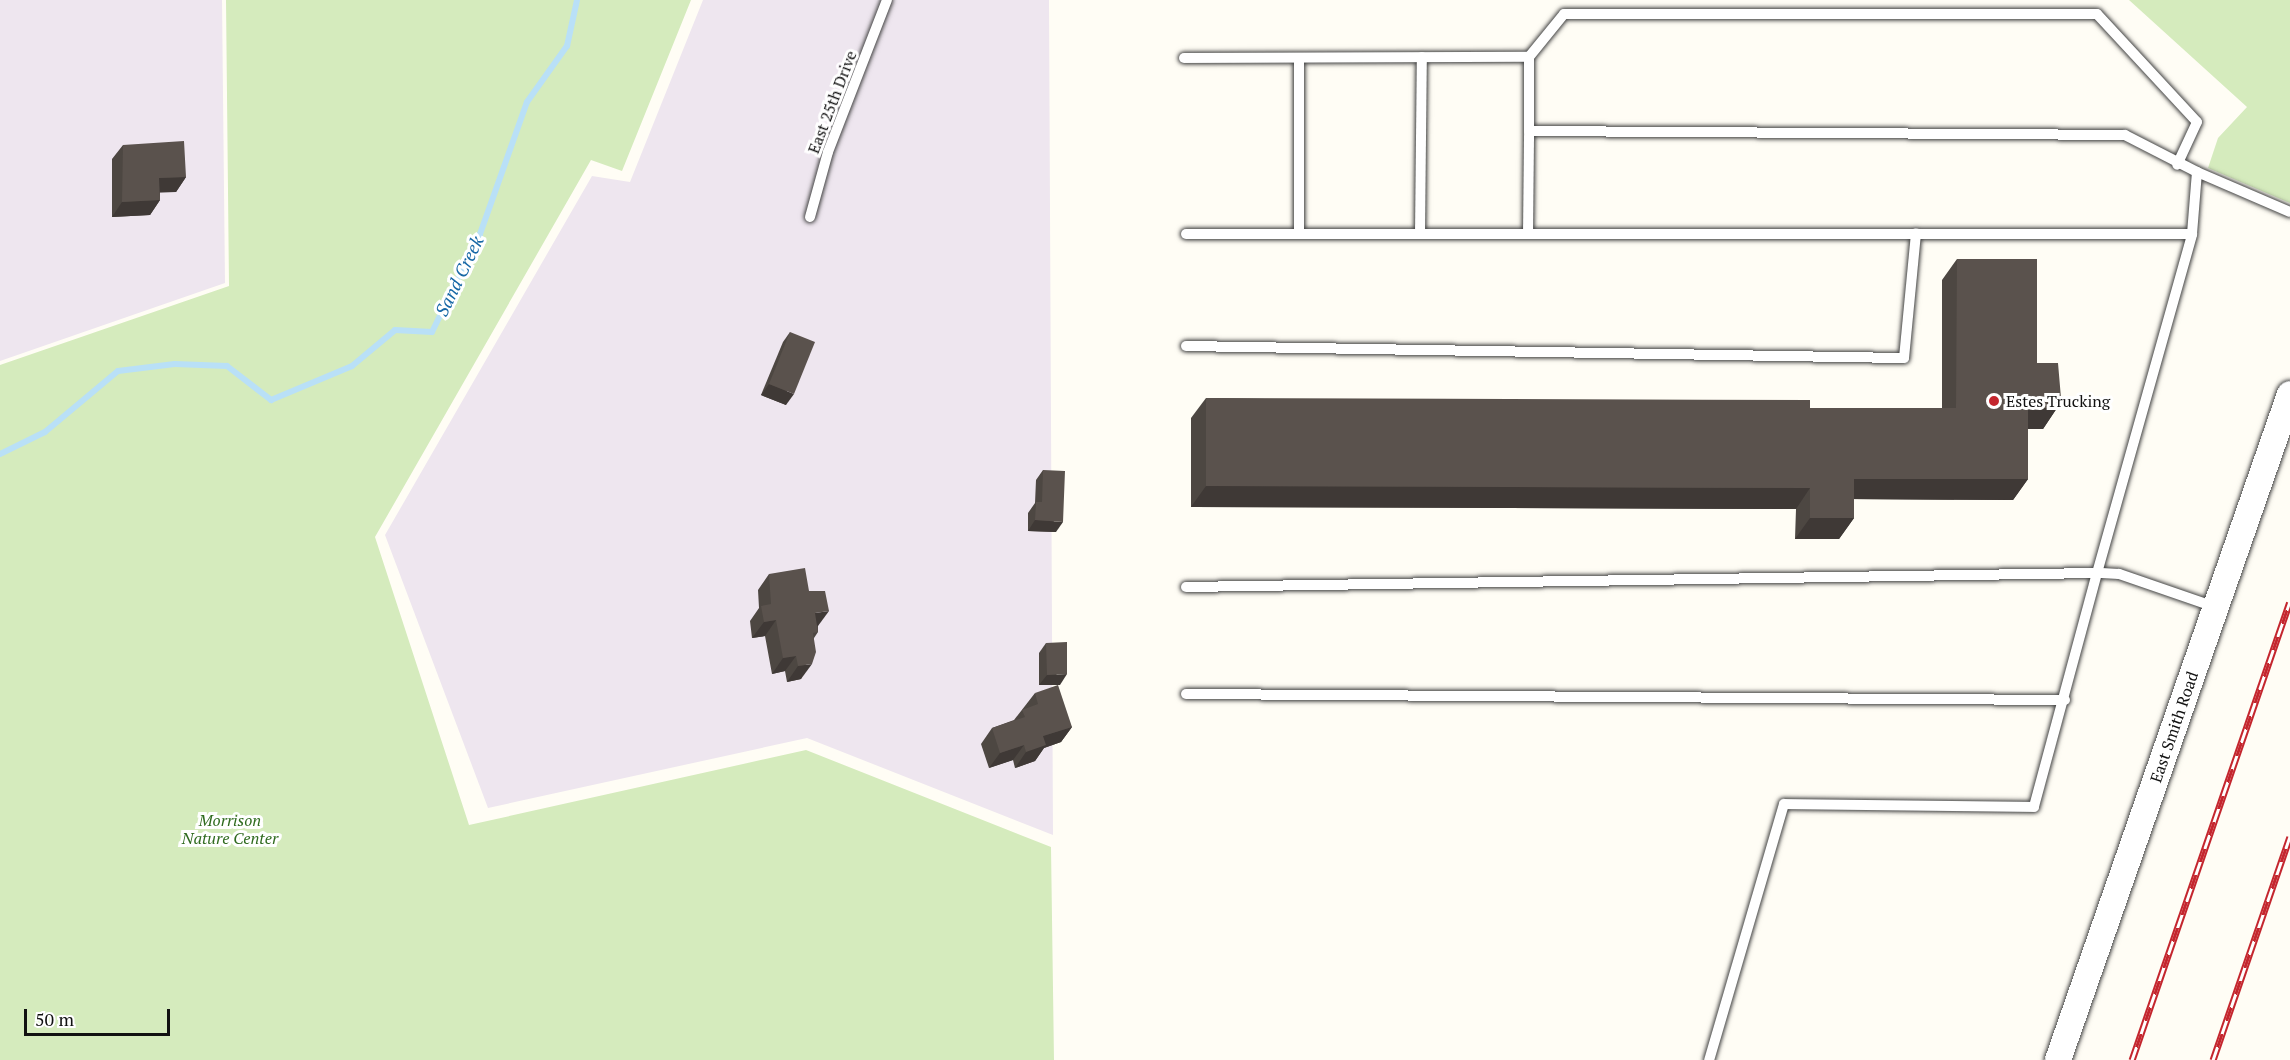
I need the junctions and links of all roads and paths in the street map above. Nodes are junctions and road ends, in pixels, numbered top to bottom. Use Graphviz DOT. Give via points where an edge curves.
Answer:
graph roads {
  1 [pos="888,0"];
  2 [pos="1422,57"];
  3 [pos="1529,57"];
  4 [pos="1184,58"];
  5 [pos="1299,59"];
  6 [pos="1529,131"];
  7 [pos="2177,165"];
  8 [pos="2197,172"];
  9 [pos="2290,212"];
  10 [pos="810,217"];
  11 [pos="1185,234"];
  12 [pos="1299,234"];
  13 [pos="1420,234"];
  14 [pos="1528,234"];
  15 [pos="1916,234"];
  16 [pos="2192,234"];
  17 [pos="1185,346"];
  18 [pos="2290,394"];
  19 [pos="2097,573"];
  20 [pos="1185,586"];
  21 [pos="2215,608"];
  22 [pos="1185,694"];
  23 [pos="2065,700"];
  24 [pos="1709,1060"];
  25 [pos="2058,1060"];
  1 -- 10 [label="lane, East 25th Drive" via="828,152"];
  2 -- 3 [label="lane"];
  2 -- 5 [label="lane"];
  2 -- 13 [label="lane"];
  3 -- 6 [label="lane"];
  3 -- 7 [label="lane" via="1564,14 2097,14 2197,122"];
  4 -- 5 [label="lane"];
  5 -- 12 [label="lane"];
  6 -- 7 [label="lane" via="2125,135"];
  6 -- 14 [label="lane"];
  7 -- 8 [label="lane"];
  8 -- 9 [label="lane"];
  8 -- 16 [label="lane"];
  11 -- 12 [label="lane"];
  12 -- 13 [label="lane"];
  13 -- 14 [label="lane"];
  14 -- 15 [label="lane"];
  15 -- 16 [label="lane"];
  15 -- 17 [label="lane" via="1904,358"];
  16 -- 19 [label="lane"];
  18 -- 21 [label="street, East Smith Road"];
  19 -- 20 [label="lane"];
  19 -- 21 [label="lane" via="2119,574"];
  19 -- 23 [label="lane"];
  21 -- 25 [label="street, East Smith Road"];
  22 -- 23 [label="lane"];
  23 -- 24 [label="lane" via="2034,807 1784,804"];
}
